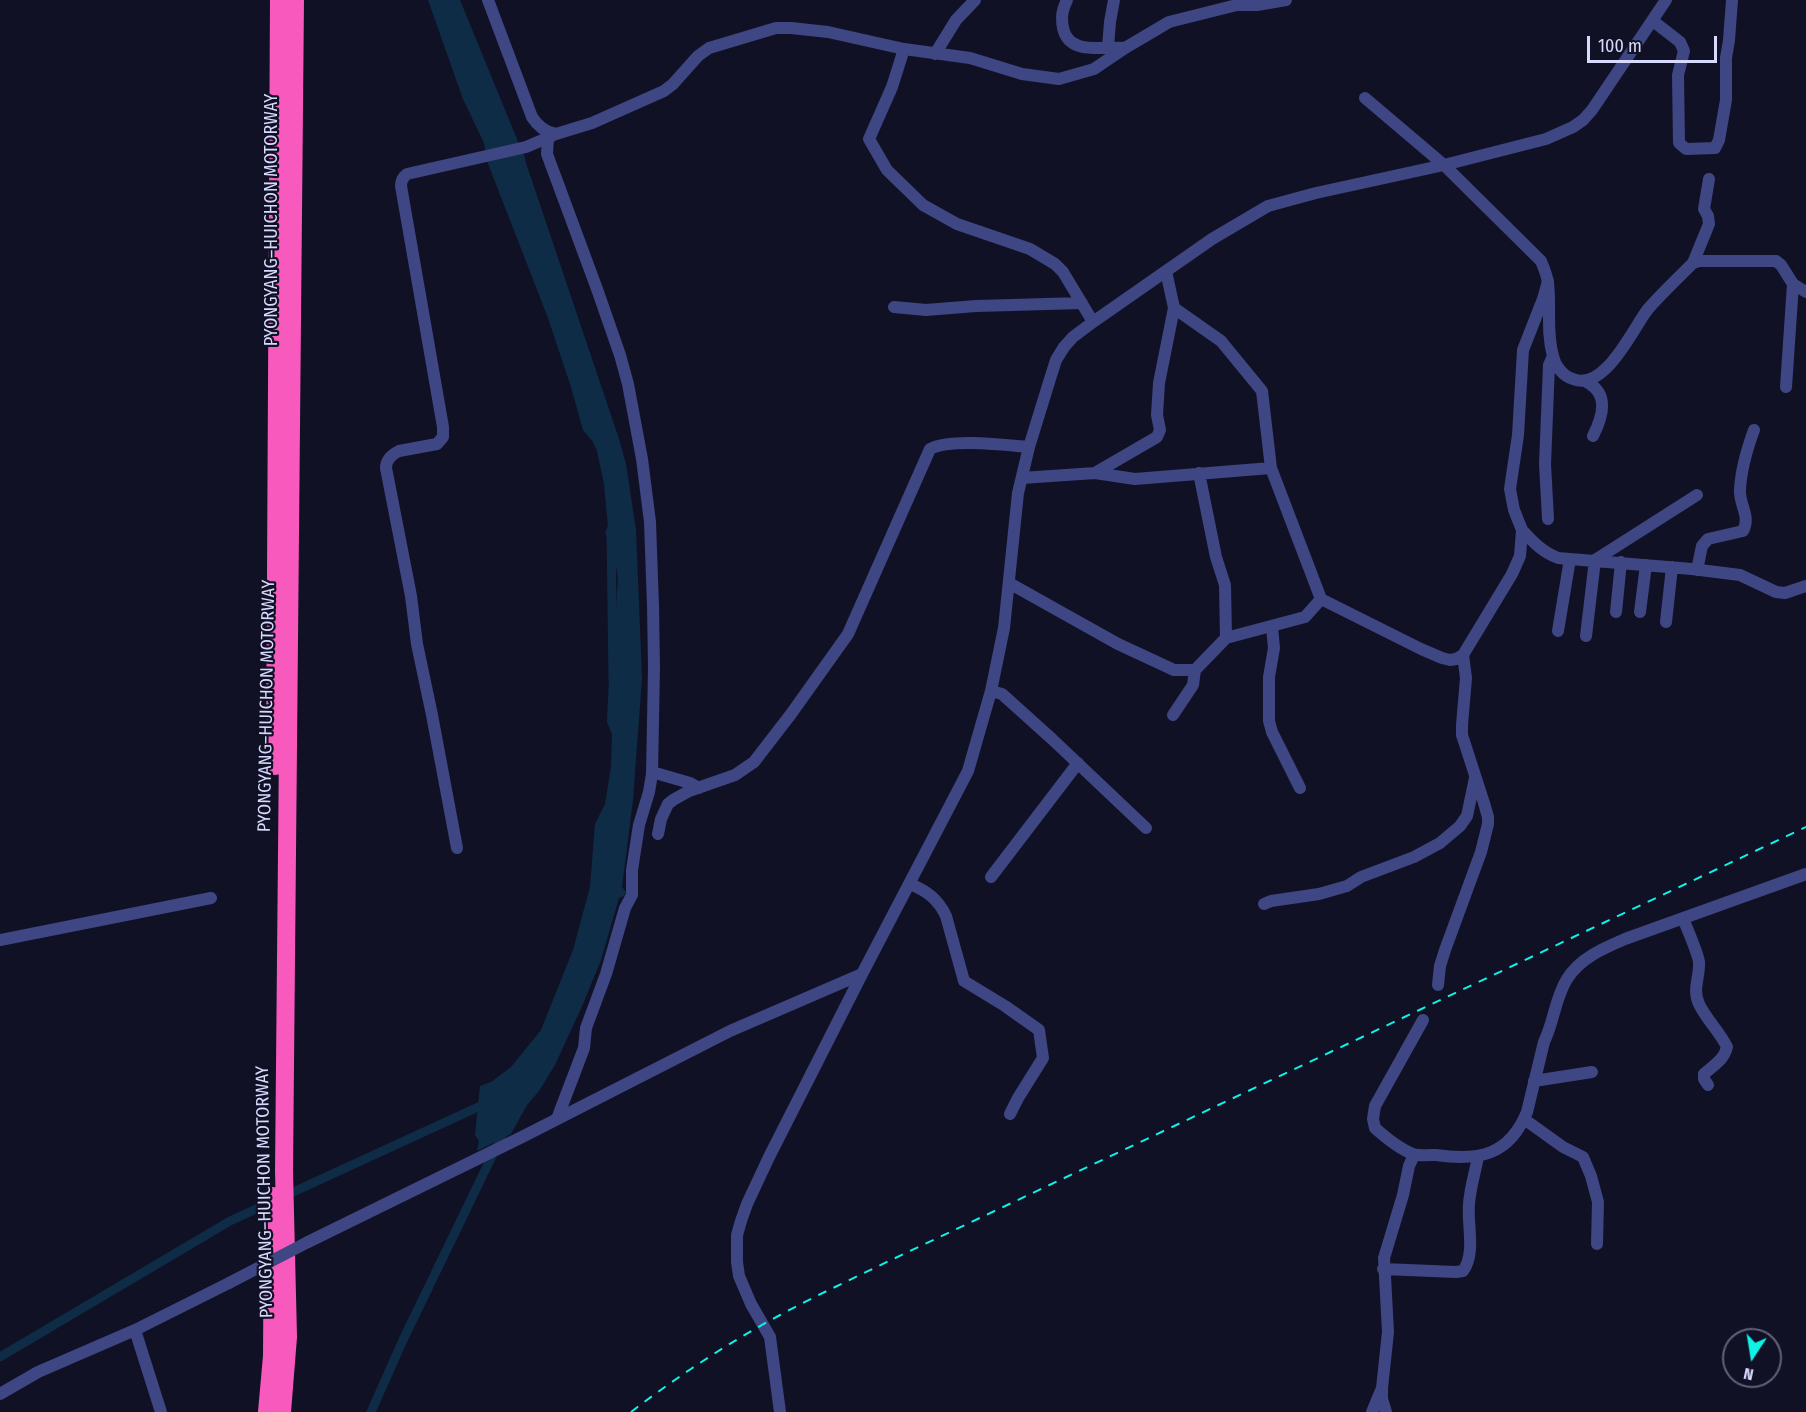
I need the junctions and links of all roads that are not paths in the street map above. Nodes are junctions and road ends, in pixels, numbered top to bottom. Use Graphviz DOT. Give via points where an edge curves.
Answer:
graph roads {
  1 [pos="279,0"];
  2 [pos="295,0"];
  3 [pos="488,0"];
  4 [pos="975,0"];
  5 [pos="1067,0"];
  6 [pos="1114,0"];
  7 [pos="1286,0"];
  8 [pos="1666,0"];
  9 [pos="1732,0"];
  10 [pos="1653,21"];
  11 [pos="1108,47"];
  12 [pos="1125,48"];
  13 [pos="904,49"];
  14 [pos="935,54"];
  15 [pos="1365,98"];
  16 [pos="552,136"];
  17 [pos="1444,165"];
  18 [pos="1709,179"];
  19 [pos="1693,263"];
  20 [pos="1167,271"];
  21 [pos="1548,281"];
  22 [pos="1792,284"];
  23 [pos="1806,292"];
  24 [pos="1082,303"];
  25 [pos="894,307"];
  26 [pos="1174,308"];
  27 [pos="1094,322"];
  28 [pos="1553,356"];
  29 [pos="1585,381"];
  30 [pos="1786,387"];
  31 [pos="1754,430"];
  32 [pos="1593,436"];
  33 [pos="1029,447"];
  34 [pos="1271,468"];
  35 [pos="1095,472"];
  36 [pos="1199,473"];
  37 [pos="1022,478"];
  38 [pos="1697,495"];
  39 [pos="1548,519"];
  40 [pos="1522,530"];
  41 [pos="1570,559"];
  42 [pos="1595,560"];
  43 [pos="1621,562"];
  44 [pos="1646,565"];
  45 [pos="1672,567"];
  46 [pos="1697,570"];
  47 [pos="1009,583"];
  48 [pos="1806,586"];
  49 [pos="1321,598"];
  50 [pos="1616,612"];
  51 [pos="1640,612"];
  52 [pos="1666,622"];
  53 [pos="1272,627"];
  54 [pos="1558,631"];
  55 [pos="1586,636"];
  56 [pos="1226,638"];
  57 [pos="1462,655"];
  58 [pos="1195,670"];
  59 [pos="991,691"];
  60 [pos="1173,715"];
  61 [pos="1078,763"];
  62 [pos="652,772"];
  63 [pos="1476,777"];
  64 [pos="699,788"];
  65 [pos="1299,788"];
  66 [pos="1146,828"];
  67 [pos="658,834"];
  68 [pos="457,848"];
  69 [pos="1806,874"];
  70 [pos="991,877"];
  71 [pos="910,884"];
  72 [pos="210,898"];
  73 [pos="1264,904"];
  74 [pos="1683,918"];
  75 [pos="0,940"];
  76 [pos="862,974"];
  77 [pos="1438,985"];
  78 [pos="1423,1020"];
  79 [pos="1592,1072"];
  80 [pos="1534,1081"];
  81 [pos="1708,1085"];
  82 [pos="1010,1114"];
  83 [pos="557,1119"];
  84 [pos="1524,1119"];
  85 [pos="1414,1155"];
  86 [pos="1478,1157"];
  87 [pos="278,1174"];
  88 [pos="279,1239"];
  89 [pos="1597,1244"];
  90 [pos="1383,1269"];
  91 [pos="135,1330"];
  92 [pos="1382,1388"];
  93 [pos="0,1394"];
  94 [pos="161,1412"];
  95 [pos="267,1412"];
  96 [pos="282,1412"];
  97 [pos="780,1412"];
  98 [pos="1372,1412"];
  99 [pos="1386,1412"];
  1 -- 87 [label="highway, PYONGYANG–HUICHON MOTORWAY"];
  2 -- 87 [label="highway, PYONGYANG–HUICHON MOTORWAY"];
  3 -- 16 [label="street" via="532,117"];
  4 -- 14 [label="street" via="956,20"];
  5 -- 11 [label="street" via="1061,15 1069,40 1083,48"];
  6 -- 11 [label="street"];
  7 -- 12 [label="street" via="1237,5 1169,22"];
  8 -- 10 [label="street"];
  9 -- 10 [label="street" via="1726,100 1715,148 1686,149 1679,143 1678,75 1684,51 1680,42"];
  10 -- 17 [label="street" via="1592,110 1578,124 1546,139"];
  11 -- 12 [label="street"];
  12 -- 14 [label="street" via="1094,69 1059,79"];
  13 -- 14 [label="street"];
  13 -- 16 [label="street" via="810,30 761,31 709,48 663,91"];
  13 -- 24 [label="street" via="869,139 887,170 922,205 957,224 1030,249 1055,264"];
  15 -- 17 [label="street"];
  16 -- 62 [label="street" via="547,154 620,355 642,459 650,522"];
  16 -- 68 [label="street" via="526,147 407,174 401,182 443,437 437,444 399,451 388,460 386,468"];
  17 -- 20 [label="street" via="1268,206"];
  17 -- 21 [label="street" via="1541,261"];
  18 -- 19 [label="street" via="1704,209 1709,224"];
  19 -- 22 [label="street" via="1776,261"];
  19 -- 29 [label="street" via="1648,309 1614,359"];
  20 -- 26 [label="street"];
  20 -- 27 [label="street"];
  21 -- 28 [label="street"];
  21 -- 40 [label="street" via="1523,350 1510,489"];
  22 -- 23 [label="street"];
  22 -- 30 [label="street"];
  24 -- 25 [label="street" via="926,310"];
  24 -- 27 [label="street"];
  26 -- 34 [label="street" via="1221,341 1262,391"];
  26 -- 35 [label="street" via="1159,382 1157,437"];
  27 -- 33 [label="street" via="1072,337 1056,360"];
  28 -- 29 [label="street" via="1566,376"];
  28 -- 39 [label="street" via="1545,464"];
  29 -- 32 [label="street" via="1598,389 1602,403 1602,419"];
  31 -- 46 [label="street" via="1740,491 1746,526 1743,531 1708,539 1702,546"];
  33 -- 37 [label="street"];
  33 -- 64 [label="street" via="958,444 930,449 848,633 754,762 735,775"];
  34 -- 36 [label="street"];
  34 -- 49 [label="street"];
  35 -- 36 [label="street" via="1135,479"];
  35 -- 37 [label="street"];
  36 -- 56 [label="street" via="1225,585"];
  37 -- 47 [label="street"];
  38 -- 42 [label="street"];
  40 -- 41 [label="street" via="1539,548"];
  40 -- 57 [label="street" via="1520,556 1512,574"];
  41 -- 42 [label="street"];
  41 -- 54 [label="street"];
  42 -- 43 [label="street"];
  42 -- 55 [label="street"];
  43 -- 44 [label="street"];
  43 -- 50 [label="street"];
  44 -- 45 [label="street"];
  44 -- 51 [label="street"];
  45 -- 46 [label="street"];
  45 -- 52 [label="street"];
  46 -- 48 [label="street" via="1740,575 1776,592"];
  47 -- 58 [label="street" via="1118,644 1174,670"];
  47 -- 59 [label="street"];
  49 -- 53 [label="street" via="1305,617"];
  49 -- 57 [label="street" via="1421,650 1442,658 1456,659"];
  53 -- 56 [label="street"];
  53 -- 65 [label="street" via="1269,721"];
  56 -- 58 [label="street"];
  57 -- 63 [label="street" via="1466,678 1462,735"];
  58 -- 60 [label="street" via="1193,685"];
  59 -- 61 [label="street" via="1002,694"];
  59 -- 71 [label="street" via="968,771"];
  61 -- 66 [label="street"];
  61 -- 70 [label="street"];
  62 -- 64 [label="street"];
  62 -- 83 [label="street" via="639,825 632,895 586,1028 584,1048"];
  63 -- 73 [label="street" via="1467,816 1440,843 1347,886"];
  63 -- 77 [label="street" via="1488,817 1486,838 1445,950"];
  64 -- 67 [label="street" via="668,804"];
  69 -- 74 [label="street"];
  71 -- 76 [label="street"];
  71 -- 82 [label="street" via="934,897 942,907 964,981 1039,1030 1043,1058"];
  72 -- 75 [label="street"];
  74 -- 80 [label="street" via="1605,947 1573,971 1566,980 1544,1042"];
  74 -- 81 [label="street" via="1698,958 1695,983 1699,1004 1727,1047 1726,1054 1704,1074"];
  76 -- 83 [label="street" via="730,1031"];
  76 -- 97 [label="street" via="747,1204 737,1235 739,1276 770,1337"];
  78 -- 85 [label="street" via="1374,1112 1375,1128"];
  79 -- 80 [label="street"];
  80 -- 84 [label="street"];
  83 -- 91 [label="street, bridge"];
  84 -- 86 [label="street" via="1503,1145"];
  84 -- 89 [label="street" via="1583,1157 1598,1202"];
  85 -- 86 [label="street"];
  85 -- 90 [label="street"];
  86 -- 90 [label="street" via="1469,1201 1469,1254 1463,1270"];
  87 -- 88 [label="highway, PYONGYANG–HUICHON MOTORWAY"];
  88 -- 95 [label="highway, PYONGYANG–HUICHON MOTORWAY"];
  88 -- 96 [label="highway, PYONGYANG–HUICHON MOTORWAY" via="288,1337"];
  90 -- 92 [label="street" via="1388,1332"];
  91 -- 93 [label="street" via="38,1372"];
  91 -- 94 [label="street"];
  92 -- 98 [label="street"];
  92 -- 99 [label="street"];
}
